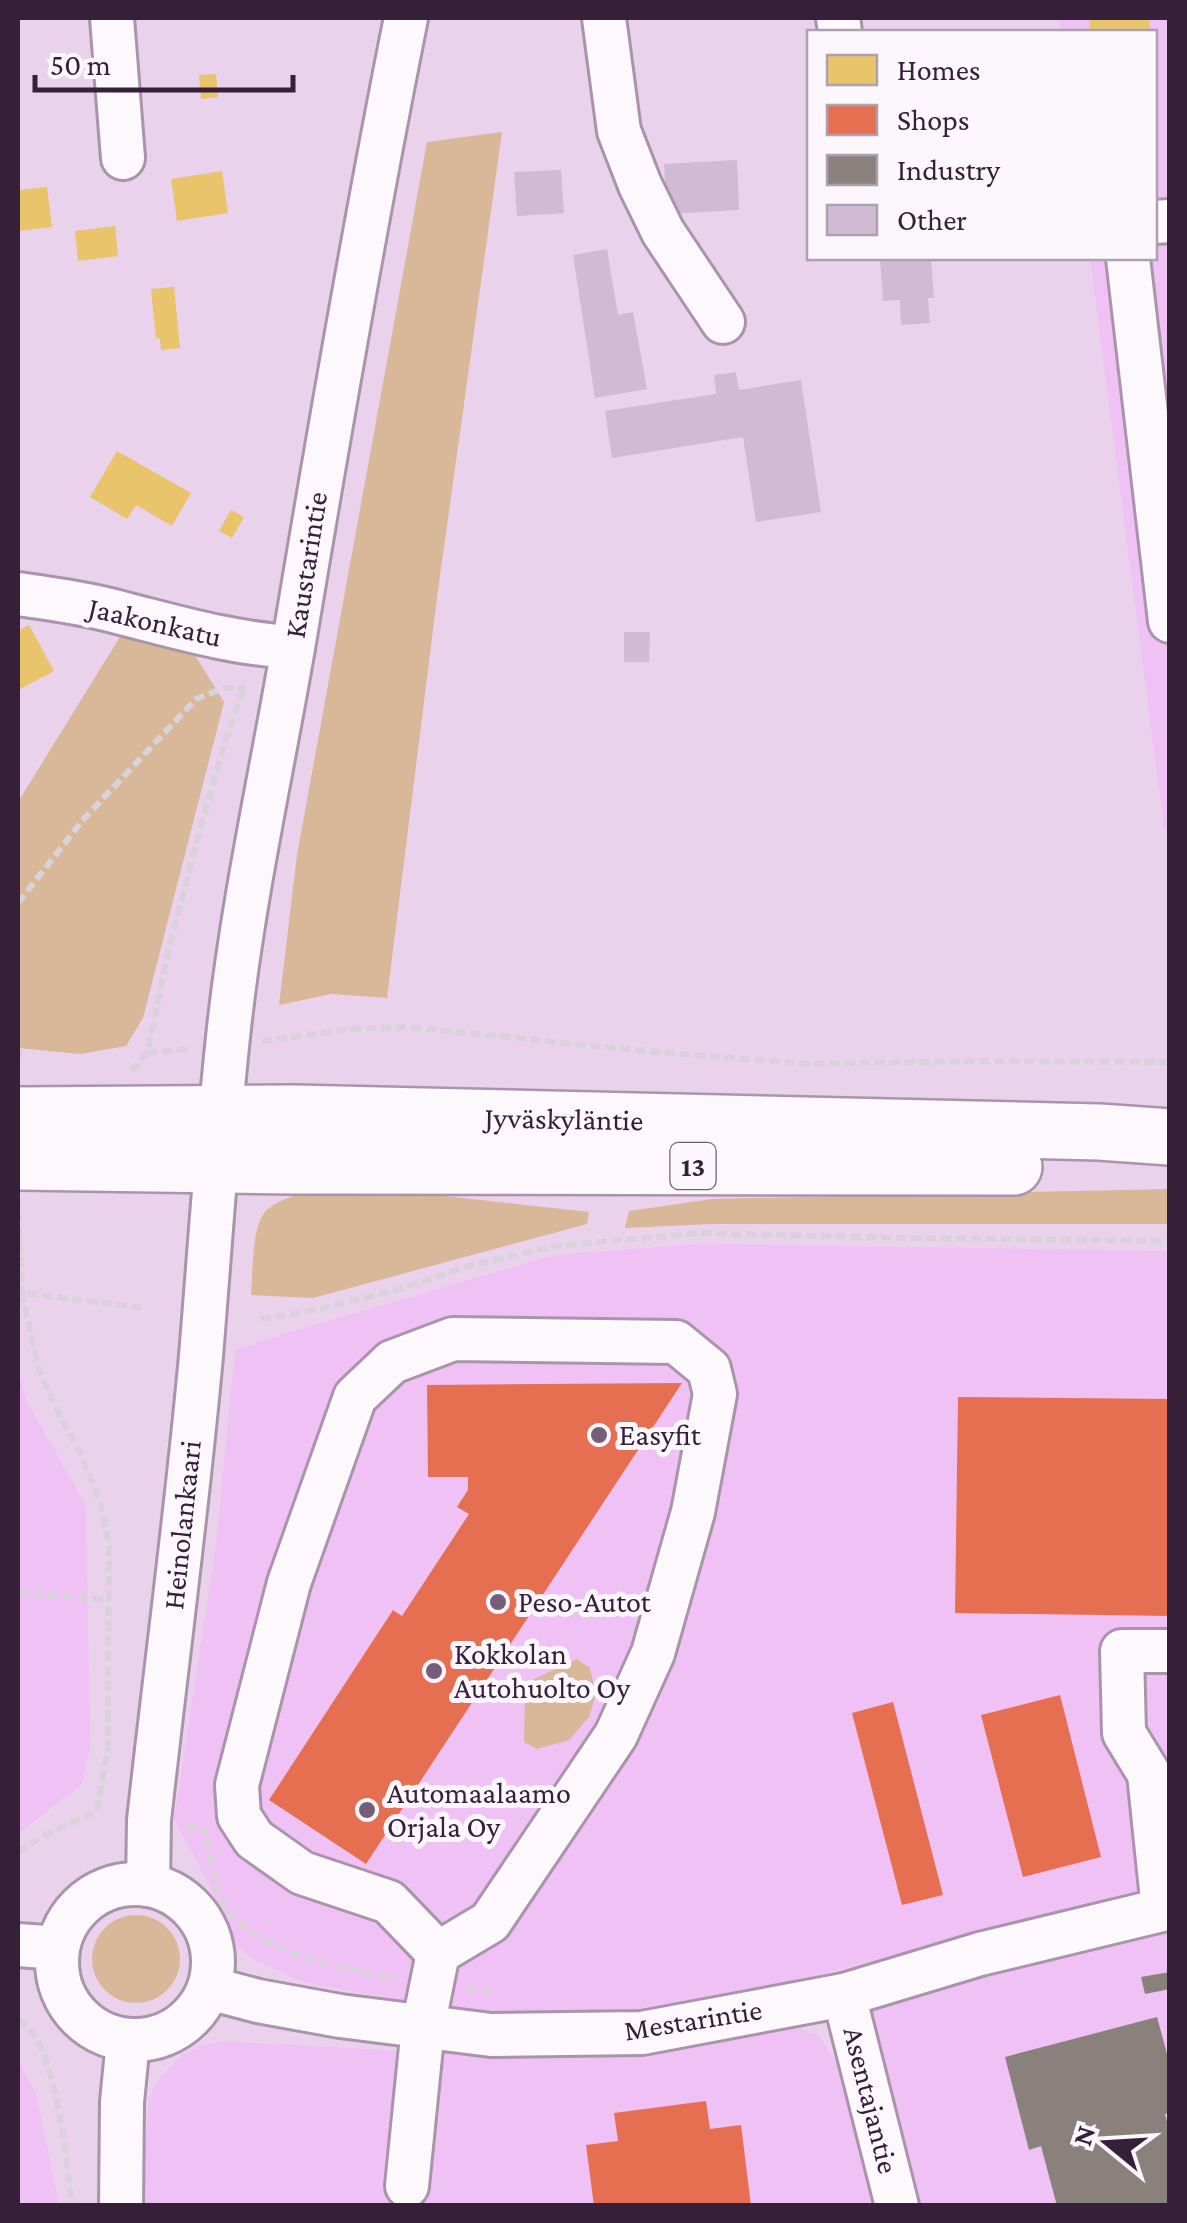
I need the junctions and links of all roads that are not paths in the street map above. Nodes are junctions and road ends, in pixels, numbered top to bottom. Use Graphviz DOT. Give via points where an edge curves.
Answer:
graph roads {
  1 [pos="112,18"];
  2 [pos="406,18"];
  3 [pos="604,18"];
  4 [pos="123,158"];
  5 [pos="1128,260"];
  6 [pos="722,322"];
  7 [pos="18,594"];
  8 [pos="1170,621"];
  9 [pos="276,646"];
  10 [pos="18,1115"];
  11 [pos="1170,1137"];
  12 [pos="218,1139"];
  13 [pos="18,1162"];
  14 [pos="1170,1162"];
  15 [pos="1170,1652"];
  16 [pos="148,1886"];
  17 [pos="1166,1908"];
  18 [pos="38,1946"];
  19 [pos="434,1968"];
  20 [pos="208,1988"];
  21 [pos="844,1995"];
  22 [pos="422,2027"];
  23 [pos="128,2040"];
  24 [pos="407,2186"];
  25 [pos="121,2206"];
  26 [pos="897,2206"];
  1 -- 4 [label="street"];
  2 -- 9 [label="street, Kaustarintie"];
  3 -- 6 [label="street" via="619,131 664,232"];
  5 -- 8 [label="street"];
  7 -- 9 [label="street, Jaakonkatu"];
  9 -- 12 [label="street, Kaustarintie"];
  10 -- 12 [label="highway, Jyväskyläntie / 13"];
  11 -- 12 [label="highway, Jyväskyläntie / 13" via="294,1113"];
  12 -- 13 [label="highway, Jyväskyläntie / 13"];
  12 -- 14 [label="highway, Jyväskyläntie / 13" via="1095,1167"];
  12 -- 16 [label="street, Heinolankaari" via="149,1820"];
  15 -- 17 [label="street" via="1122,1651 1124,1733 1149,1774"];
  16 -- 18 [label="street" via="100,1892"];
  16 -- 20 [label="street" via="169,1892 202,1922 213,1966"];
  17 -- 21 [label="street, Mestarintie"];
  18 -- 23 [label="street" via="57,1970 72,2010 88,2026"];
  19 -- 19 [label="street" via="490,1922 616,1735 653,1653 693,1512 715,1394 708,1369 676,1342 452,1339 392,1362 356,1397 290,1583 237,1785 239,1816 254,1839 302,1873 389,1902"];
  19 -- 22 [label="street"];
  20 -- 22 [label="street, Mestarintie"];
  20 -- 23 [label="street" via="178,2028"];
  21 -- 22 [label="street, Mestarintie" via="642,2033 491,2035"];
  21 -- 26 [label="street, Asentajantie"];
  22 -- 24 [label="street"];
  23 -- 25 [label="street"];
}
